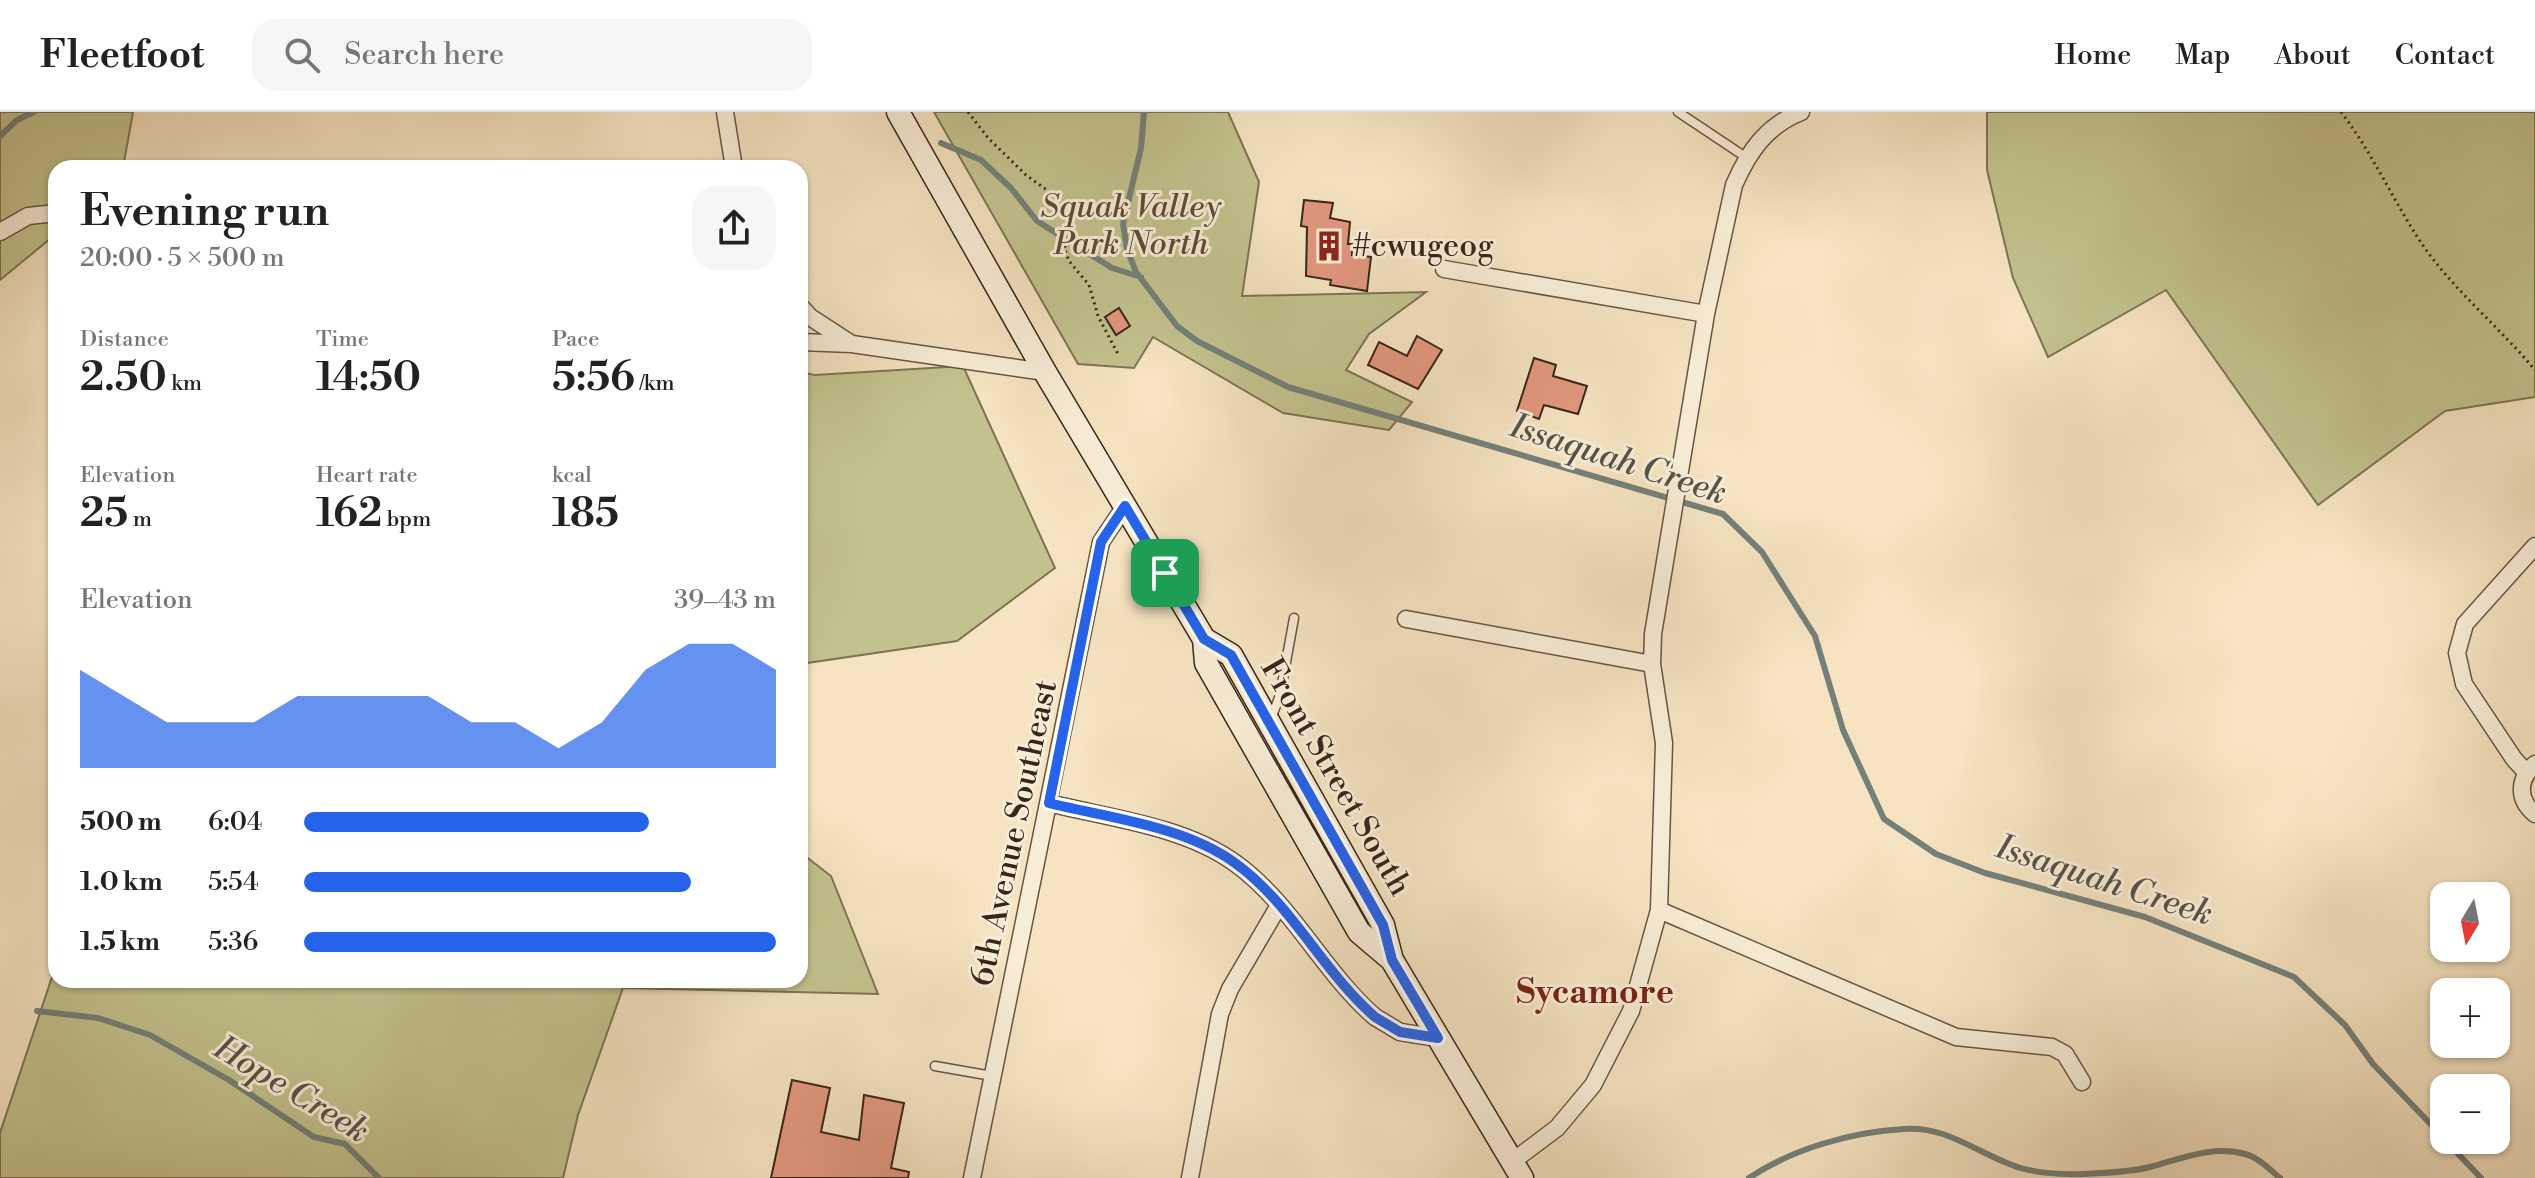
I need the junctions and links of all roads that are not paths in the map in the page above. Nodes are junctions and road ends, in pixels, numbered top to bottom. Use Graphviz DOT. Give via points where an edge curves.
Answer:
graph roads {
  1 [pos="725,112"];
  2 [pos="898,112"];
  3 [pos="1678,112"];
  4 [pos="1801,112"];
  5 [pos="1747,158"];
  6 [pos="733,160"];
  7 [pos="48,214"];
  8 [pos="0,232"];
  9 [pos="1444,269"];
  10 [pos="1706,314"];
  11 [pos="808,315"];
  12 [pos="808,342"];
  13 [pos="852,344"];
  14 [pos="1045,372"];
  15 [pos="1125,506"];
  16 [pos="2535,546"];
  17 [pos="1294,618"];
  18 [pos="1406,619"];
  19 [pos="1204,639"];
  20 [pos="1652,664"];
  21 [pos="1269,724"];
  22 [pos="2531,768"];
  23 [pos="1306,790"];
  24 [pos="1284,802"];
  25 [pos="1049,803"];
  26 [pos="2535,814"];
  27 [pos="1278,907"];
  28 [pos="1659,910"];
  29 [pos="1392,960"];
  30 [pos="1438,1038"];
  31 [pos="935,1066"];
  32 [pos="993,1076"];
  33 [pos="2082,1082"];
  34 [pos="1518,1169"];
  35 [pos="972,1178"];
  36 [pos="1190,1178"];
  1 -- 6 [label="street"];
  2 -- 14 [label="main road, Front Street South"];
  3 -- 5 [label="lane"];
  4 -- 5 [label="street" via="1768,130"];
  5 -- 10 [label="street" via="1734,185"];
  7 -- 8 [label="street" via="28,216"];
  9 -- 10 [label="street"];
  10 -- 20 [label="street" via="1656,601"];
  11 -- 13 [label="street"];
  12 -- 13 [label="street"];
  13 -- 14 [label="street"];
  14 -- 15 [label="main road, Front Street South"];
  15 -- 19 [label="main road, Front Street South"];
  15 -- 25 [label="street, 6th Avenue Southeast" via="1101,542"];
  16 -- 22 [label="street" via="2465,624 2457,653 2464,684 2514,759"];
  17 -- 21 [label="lane" via="1280,695"];
  18 -- 20 [label="street"];
  19 -- 21 [label="main road, Front Street South" via="1231,655"];
  19 -- 24 [label="main road, Front Street South" via="1206,663"];
  20 -- 28 [label="street" via="1664,743"];
  21 -- 23 [label="main road, Front Street South"];
  22 -- 26 [label="street" via="2522,780 2523,798"];
  23 -- 24 [label="main road"];
  23 -- 29 [label="main road, Front Street South" via="1383,925"];
  24 -- 29 [label="main road, Front Street South" via="1359,932"];
  25 -- 27 [label="street" via="1215,850 1255,880"];
  25 -- 32 [label="street, 6th Avenue Southeast"];
  27 -- 30 [label="street" via="1375,1017 1400,1032"];
  27 -- 36 [label="street" via="1220,1014"];
  28 -- 33 [label="street" via="1956,1037 2052,1047 2065,1054"];
  28 -- 34 [label="street" via="1631,1011 1593,1085"];
  29 -- 30 [label="main road, Front Street South"];
  30 -- 34 [label="main road, Front Street South"];
  31 -- 32 [label="lane"];
  32 -- 35 [label="street, 6th Avenue Southeast"];
}
